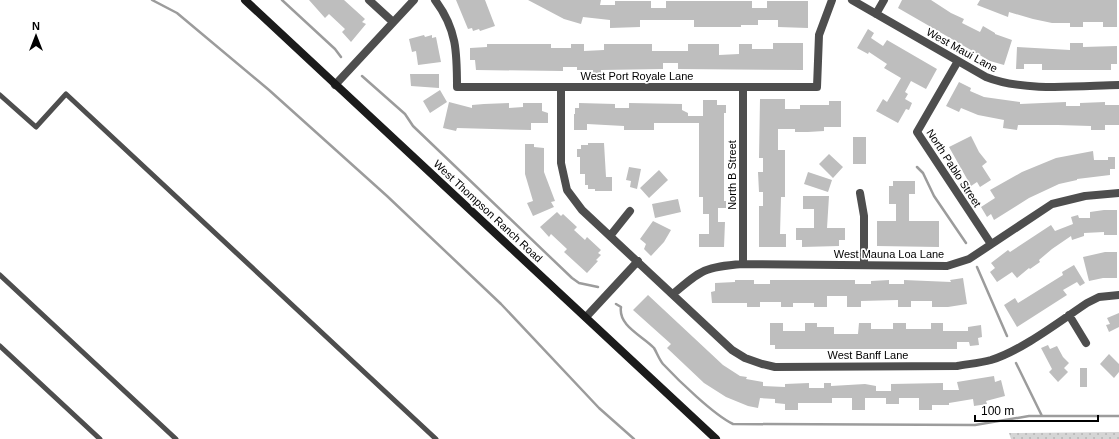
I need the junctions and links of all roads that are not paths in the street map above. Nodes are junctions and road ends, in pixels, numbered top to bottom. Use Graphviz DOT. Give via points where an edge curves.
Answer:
graph roads {
  1 [pos="245,0"];
  2 [pos="370,0"];
  3 [pos="414,0"];
  4 [pos="436,0"];
  5 [pos="832,0"];
  6 [pos="852,0"];
  7 [pos="884,0"];
  8 [pos="876,14"];
  9 [pos="393,22"];
  10 [pos="958,61"];
  11 [pos="335,85"];
  12 [pos="1119,85"];
  13 [pos="561,87"];
  14 [pos="743,87"];
  15 [pos="0,95"];
  16 [pos="860,193"];
  17 [pos="1119,193"];
  18 [pos="630,211"];
  19 [pos="610,236"];
  20 [pos="991,244"];
  21 [pos="638,261"];
  22 [pos="743,264"];
  23 [pos="864,265"];
  24 [pos="0,275"];
  25 [pos="673,294"];
  26 [pos="1119,295"];
  27 [pos="1069,315"];
  28 [pos="586,317"];
  29 [pos="1086,343"];
  30 [pos="0,346"];
  31 [pos="100,439"];
  32 [pos="176,439"];
  33 [pos="436,439"];
  34 [pos="716,439"];
  1 -- 11 [label="main road, West Thompson Ranch Road"];
  2 -- 9 [label="street"];
  3 -- 9 [label="street"];
  4 -- 13 [label="street, West Port Royale Lane" via="447,19 457,47 457,87"];
  5 -- 14 [label="street, West Port Royale Lane" via="819,35 817,87"];
  6 -- 8 [label="street, West Maui Lane"];
  7 -- 8 [label="street"];
  8 -- 10 [label="street, West Maui Lane"];
  9 -- 11 [label="street"];
  10 -- 12 [label="street, West Maui Lane" via="1001,83 1024,86"];
  10 -- 20 [label="street, North Pablo Street" via="917,132"];
  11 -- 28 [label="main road, West Thompson Ranch Road"];
  13 -- 14 [label="street, West Port Royale Lane"];
  13 -- 19 [label="street, West Banff Lane" via="561,163 567,190 582,210"];
  14 -- 22 [label="street, North B Street"];
  15 -- 33 [label="lane" via="36,127 66,94"];
  16 -- 23 [label="street" via="864,216"];
  17 -- 20 [label="street, West Mauna Loa Lane" via="1085,196 1052,204"];
  18 -- 19 [label="street"];
  19 -- 21 [label="street, West Banff Lane"];
  20 -- 23 [label="street, West Mauna Loa Lane" via="969,259 947,266"];
  21 -- 25 [label="street, West Banff Lane"];
  21 -- 28 [label="street"];
  22 -- 23 [label="street, West Mauna Loa Lane"];
  22 -- 25 [label="street, West Mauna Loa Lane" via="708,268"];
  24 -- 32 [label="lane"];
  25 -- 27 [label="street, West Banff Lane" via="732,350 751,360 775,367 957,366 992,360 1019,347"];
  26 -- 27 [label="street, West Banff Lane" via="1099,297"];
  27 -- 29 [label="street"];
  28 -- 34 [label="main road, West Thompson Ranch Road"];
  30 -- 31 [label="lane"];
}
